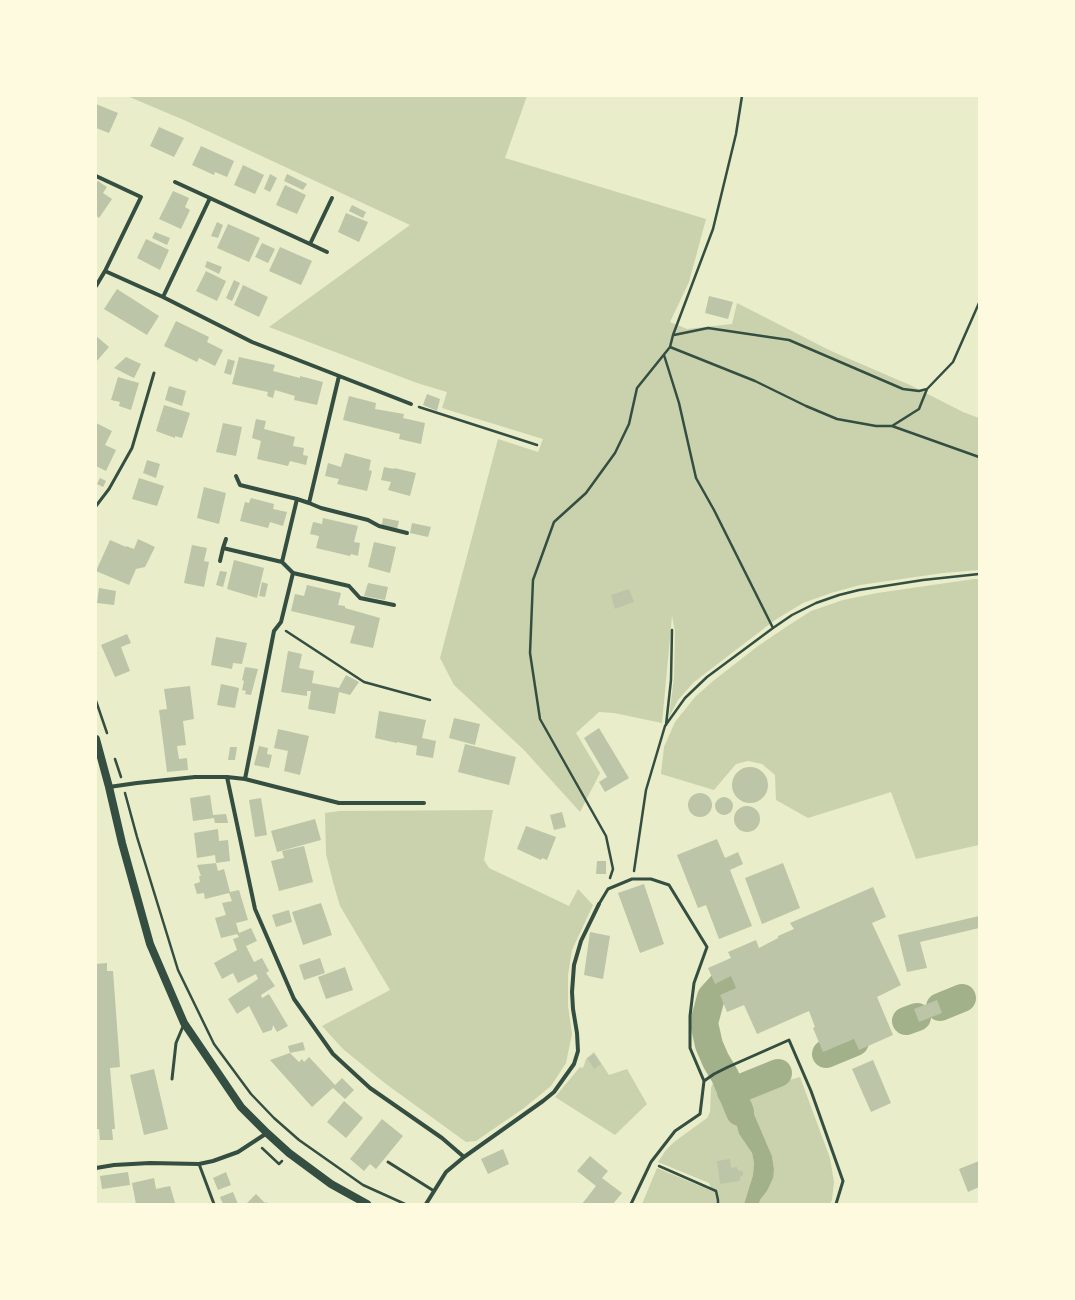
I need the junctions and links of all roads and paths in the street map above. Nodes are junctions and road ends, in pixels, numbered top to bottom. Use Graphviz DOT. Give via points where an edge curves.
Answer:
graph roads {
  1 [pos="742,96"];
  2 [pos="96,176"];
  3 [pos="175,182"];
  4 [pos="210,198"];
  5 [pos="332,198"];
  6 [pos="310,244"];
  7 [pos="327,252"];
  8 [pos="105,271"];
  9 [pos="96,286"];
  10 [pos="163,297"];
  11 [pos="979,303"];
  12 [pos="673,335"];
  13 [pos="670,347"];
  14 [pos="664,354"];
  15 [pos="154,373"];
  16 [pos="339,376"];
  17 [pos="927,389"];
  18 [pos="411,404"];
  19 [pos="892,426"];
  20 [pos="537,445"];
  21 [pos="979,457"];
  22 [pos="236,476"];
  23 [pos="297,500"];
  24 [pos="309,503"];
  25 [pos="96,506"];
  26 [pos="407,533"];
  27 [pos="226,539"];
  28 [pos="223,548"];
  29 [pos="220,561"];
  30 [pos="282,562"];
  31 [pos="293,573"];
  32 [pos="979,574"];
  33 [pos="394,606"];
  34 [pos="278,626"];
  35 [pos="773,628"];
  36 [pos="672,630"];
  37 [pos="430,700"];
  38 [pos="96,701"];
  39 [pos="665,726"];
  40 [pos="108,736"];
  41 [pos="96,739"];
  42 [pos="114,757"];
  43 [pos="227,777"];
  44 [pos="245,779"];
  45 [pos="123,785"];
  46 [pos="110,787"];
  47 [pos="424,803"];
  48 [pos="632,879"];
  49 [pos="608,888"];
  50 [pos="599,904"];
  51 [pos="184,1023"];
  52 [pos="172,1079"];
  53 [pos="704,1081"];
  54 [pos="267,1133"];
  55 [pos="464,1157"];
  56 [pos="388,1162"];
  57 [pos="651,1162"];
  58 [pos="199,1164"];
  59 [pos="96,1168"];
  60 [pos="434,1191"];
  61 [pos="214,1204"];
  62 [pos="367,1204"];
  63 [pos="405,1204"];
  64 [pos="426,1204"];
  65 [pos="631,1204"];
  66 [pos="718,1204"];
  67 [pos="836,1204"];
  1 -- 12 [label="path" via="736,134 713,229"];
  2 -- 8 [label="street" via="141,197"];
  3 -- 4 [label="street"];
  4 -- 6 [label="street"];
  4 -- 10 [label="street"];
  5 -- 6 [label="street"];
  6 -- 7 [label="street"];
  8 -- 9 [label="street"];
  8 -- 10 [label="street"];
  10 -- 16 [label="street" via="252,342"];
  11 -- 17 [label="path" via="953,362"];
  12 -- 13 [label="path"];
  12 -- 17 [label="path" via="708,328 789,340 904,390"];
  13 -- 14 [label="path"];
  13 -- 19 [label="path" via="837,418 876,426"];
  14 -- 35 [label="path" via="679,403 696,478"];
  14 -- 49 [label="path" via="637,388 629,424 615,453 586,493 554,522 533,580 530,653 540,719 606,836 613,869"];
  15 -- 25 [label="lane" via="132,448 109,489"];
  16 -- 18 [label="street"];
  16 -- 24 [label="street"];
  17 -- 19 [label="path" via="919,409"];
  18 -- 20 [label="path"];
  19 -- 21 [label="path"];
  22 -- 23 [label="street" via="240,485"];
  23 -- 24 [label="street"];
  23 -- 30 [label="street"];
  24 -- 26 [label="street"];
  27 -- 28 [label="street"];
  28 -- 29 [label="street"];
  28 -- 30 [label="street"];
  30 -- 31 [label="street"];
  31 -- 33 [label="street" via="349,586 360,598"];
  31 -- 34 [label="street"];
  32 -- 35 [label="path" via="923,580 839,595 798,612"];
  34 -- 37 [label="path" via="364,682"];
  34 -- 44 [label="street" via="274,631"];
  35 -- 39 [label="path" via="707,677 685,698"];
  36 -- 39 [label="path" via="671,680"];
  38 -- 40 [label="path"];
  39 -- 48 [label="path" via="646,790"];
  41 -- 46 [label="main road"];
  42 -- 45 [label="path"];
  43 -- 44 [label="street"];
  43 -- 45 [label="street" via="195,777"];
  43 -- 55 [label="street" via="255,909 294,999 333,1054 370,1088 442,1138"];
  44 -- 47 [label="street" via="339,803"];
  45 -- 46 [label="street"];
  45 -- 63 [label="path" via="136,837 178,970 214,1044 251,1094 299,1140 363,1185"];
  46 -- 51 [label="main road" via="122,844 150,944"];
  48 -- 49 [label="lane"];
  48 -- 53 [label="lane" via="651,879 670,885 707,947 694,983 690,1016 690,1048"];
  49 -- 50 [label="lane"];
  50 -- 55 [label="street" via="581,941 574,965 572,992 578,1051 574,1064 554,1092"];
  51 -- 52 [label="lane" via="176,1044"];
  51 -- 54 [label="main road" via="242,1107"];
  53 -- 57 [label="lane" via="700,1114 675,1131"];
  53 -- 67 [label="lane" via="728,1067 789,1040 812,1091 842,1181"];
  54 -- 58 [label="street" via="238,1152"];
  54 -- 62 [label="main road" via="331,1184"];
  55 -- 60 [label="street" via="446,1172"];
  56 -- 60 [label="lane"];
  57 -- 65 [label="lane"];
  57 -- 66 [label="path" via="716,1191"];
  58 -- 59 [label="street" via="150,1163"];
  58 -- 61 [label="lane"];
  60 -- 64 [label="street"];
}
